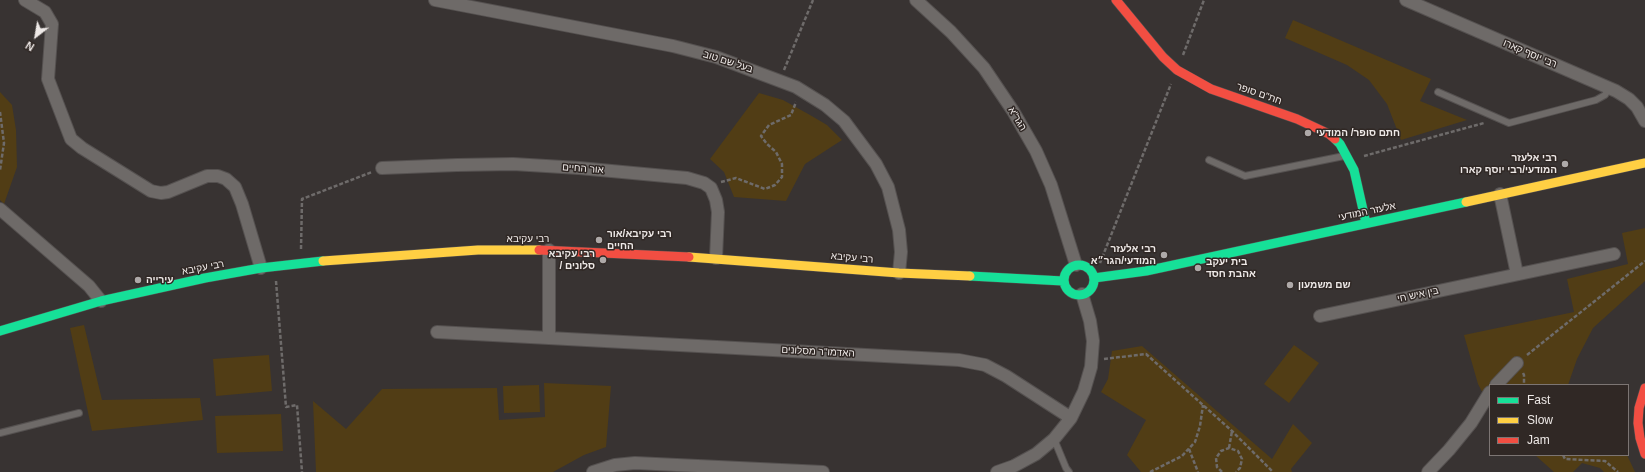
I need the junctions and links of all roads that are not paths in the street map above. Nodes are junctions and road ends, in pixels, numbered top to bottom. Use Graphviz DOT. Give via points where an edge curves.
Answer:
graph roads {
  1 [pos="24,0"];
  2 [pos="436,0"];
  3 [pos="916,0"];
  4 [pos="1116,0"];
  5 [pos="1406,0"];
  6 [pos="1609,88"];
  7 [pos="1438,92"];
  8 [pos="1645,121"];
  9 [pos="1349,158"];
  10 [pos="1209,160"];
  11 [pos="1645,163"];
  12 [pos="382,168"];
  13 [pos="1500,194"];
  14 [pos="1,211"];
  15 [pos="1366,223"];
  16 [pos="549,250"];
  17 [pos="1614,254"];
  18 [pos="716,258"];
  19 [pos="1076,265"];
  20 [pos="261,268"];
  21 [pos="899,273"];
  22 [pos="1517,274"];
  23 [pos="1094,278"];
  24 [pos="1063,281"];
  25 [pos="1082,294"];
  26 [pos="101,301"];
  27 [pos="1320,316"];
  28 [pos="0,331"];
  29 [pos="437,332"];
  30 [pos="549,338"];
  31 [pos="1518,363"];
  32 [pos="1497,384"];
  33 [pos="1645,388"];
  34 [pos="1489,394"];
  35 [pos="79,413"];
  36 [pos="1071,418"];
  37 [pos="1,431"];
  38 [pos="1054,440"];
  39 [pos="1645,454"];
  40 [pos="593,472"];
  41 [pos="823,472"];
  42 [pos="997,472"];
  43 [pos="1069,472"];
  44 [pos="1428,472"];
  1 -- 20 [label="street" via="45,12 52,24 48,79 72,138 82,148 151,191 168,192 207,176 226,179 235,187 242,204"];
  2 -- 21 [label="street, בעל שם טוב" via="673,46 716,57 796,87 844,120 876,164 888,187 899,230"];
  3 -- 19 [label="street, הגר\"א" via="951,32 984,68 1017,118 1036,151 1051,185"];
  4 -- 9 [label="street, חת\"ם סופר" via="1163,57 1177,70 1211,89 1297,119 1323,131 1340,144"];
  5 -- 6 [label="street, רבי יוסף קארו"];
  6 -- 7 [label="lane" via="1605,95 1596,100 1509,123"];
  6 -- 8 [label="street, רבי יוסף קארו" via="1629,99"];
  9 -- 10 [label="lane" via="1245,176"];
  9 -- 15 [label="street, חת\"ם סופר"];
  11 -- 13 [label="street, אלעזר המודעי"];
  12 -- 18 [label="street, אור החיים" via="513,164 687,178 711,188 716,200"];
  13 -- 15 [label="street, אלעזר המודעי"];
  13 -- 22 [label="street"];
  14 -- 26 [label="street" via="89,286"];
  15 -- 23 [label="street, אלעזר המודעי" via="1146,271"];
  16 -- 18 [label="street, רבי עקיבא"];
  16 -- 20 [label="street, רבי עקיבא" via="478,250"];
  16 -- 30 [label="street"];
  17 -- 22 [label="street, בין איש חי"];
  18 -- 21 [label="street, רבי עקיבא"];
  19 -- 23 [label="street" via="1086,266"];
  19 -- 24 [label="street" via="1068,268"];
  20 -- 26 [label="street, רבי עקיבא"];
  21 -- 24 [label="street, רבי עקיבא"];
  22 -- 27 [label="street, בין איש חי"];
  23 -- 25 [label="street" via="1090,290"];
  24 -- 25 [label="street" via="1069,292"];
  25 -- 36 [label="street" via="1092,335 1092,368"];
  26 -- 28 [label="street, רבי עקיבא"];
  29 -- 30 [label="street, האדמו\"ר מסלונים"];
  30 -- 36 [label="street, האדמו\"ר מסלונים" via="959,360 985,365"];
  31 -- 32 [label="street"];
  33 -- 39 [label="street" via="1638,423"];
  34 -- 44 [label="street" via="1471,423"];
  35 -- 37 [label="lane"];
  36 -- 38 [label="street"];
  38 -- 42 [label="street" via="1036,454"];
  38 -- 43 [label="lane"];
  40 -- 41 [label="street" via="615,465 635,463"];
}
